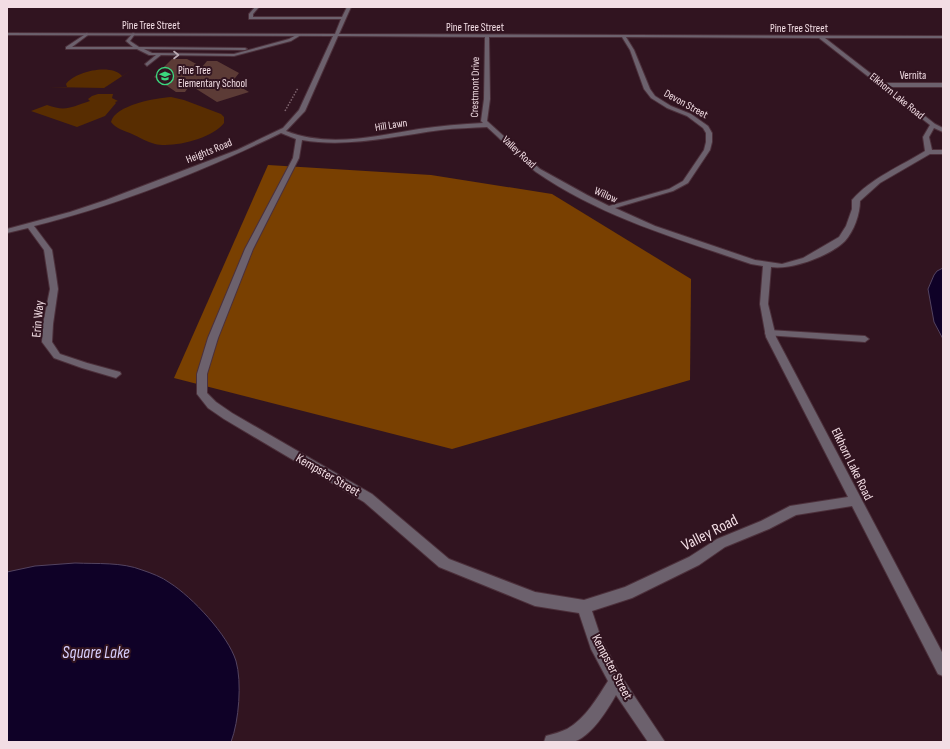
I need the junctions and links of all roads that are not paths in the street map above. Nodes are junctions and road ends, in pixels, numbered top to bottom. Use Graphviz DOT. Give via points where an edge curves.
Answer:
graph roads {
  1 [pos="257,7"];
  2 [pos="349,7"];
  3 [pos="344,18"];
  4 [pos="7,34"];
  5 [pos="87,34"];
  6 [pos="133,34"];
  7 [pos="299,35"];
  8 [pos="337,35"];
  9 [pos="488,36"];
  10 [pos="623,36"];
  11 [pos="821,37"];
  12 [pos="943,37"];
  13 [pos="138,48"];
  14 [pos="257,49"];
  15 [pos="160,54"];
  16 [pos="147,65"];
  17 [pos="883,85"];
  18 [pos="943,85"];
  19 [pos="487,124"];
  20 [pos="933,125"];
  21 [pos="943,130"];
  22 [pos="280,131"];
  23 [pos="497,132"];
  24 [pos="299,138"];
  25 [pos="929,152"];
  26 [pos="943,152"];
  27 [pos="541,172"];
  28 [pos="609,208"];
  29 [pos="30,226"];
  30 [pos="7,231"];
  31 [pos="766,264"];
  32 [pos="769,334"];
  33 [pos="865,339"];
  34 [pos="116,374"];
  35 [pos="855,501"];
  36 [pos="584,607"];
  37 [pos="943,670"];
  38 [pos="616,681"];
  39 [pos="552,742"];
  40 [pos="657,742"];
  1 -- 3 [label="street" via="251,18"];
  2 -- 3 [label="street, Heights Road"];
  3 -- 8 [label="street, Heights Road"];
  4 -- 5 [label="street, Pine Tree Street"];
  5 -- 6 [label="street, Pine Tree Street"];
  5 -- 13 [label="lane" via="68,48"];
  6 -- 7 [label="street, Pine Tree Street"];
  6 -- 13 [label="lane" via="128,41"];
  7 -- 8 [label="street, Pine Tree Street"];
  7 -- 14 [label="lane"];
  8 -- 9 [label="street, Pine Tree Street"];
  8 -- 22 [label="street, Heights Road" via="302,111 296,120"];
  9 -- 10 [label="street, Pine Tree Street"];
  9 -- 19 [label="street, Crestmont Drive" via="484,121"];
  10 -- 11 [label="street, Pine Tree Street"];
  10 -- 28 [label="street, Devon Street" via="632,50 647,90 653,97 689,115 706,127 709,142 686,182 671,190"];
  11 -- 12 [label="street, Pine Tree Street"];
  11 -- 17 [label="street, Elkhorn Lake Road"];
  13 -- 14 [label="lane"];
  13 -- 15 [label="lane" via="151,54"];
  15 -- 14 [label="lane, one-way" via="234,55"];
  15 -- 16 [label="lane"];
  17 -- 18 [label="street, Vernita"];
  17 -- 20 [label="street, Elkhorn Lake Road"];
  19 -- 23 [label="street, Crestmont Drive"];
  19 -- 24 [label="street, Hill Lawn" via="353,140"];
  20 -- 21 [label="street"];
  20 -- 25 [label="street, Elkhorn Lake Road" via="926,131 925,139"];
  22 -- 24 [label="street"];
  22 -- 29 [label="street, Heights Road" via="109,202"];
  23 -- 27 [label="street, Valley Road"];
  24 -- 36 [label="street, Kempster Street" via="296,158 249,249 214,338 202,374 202,394 228,416 368,498 444,563 535,599"];
  25 -- 26 [label="street"];
  25 -- 31 [label="street" via="864,192 856,200 856,209 842,239 828,250 806,260 782,266"];
  27 -- 28 [label="street, Willow"];
  28 -- 31 [label="street, Willow" via="666,232"];
  29 -- 30 [label="street, Heights Road"];
  29 -- 34 [label="street, Erin Way" via="48,250 52,275 54,289 47,342 57,356"];
  31 -- 32 [label="street, Elkhorn Lake Road" via="764,304"];
  32 -- 33 [label="lane"];
  32 -- 35 [label="street, Elkhorn Lake Road"];
  35 -- 36 [label="street, Valley Road" via="794,510 721,543 694,561 627,593"];
  35 -- 37 [label="street, Elkhorn Lake Road"];
  36 -- 38 [label="street, Kempster Street" via="596,644"];
  38 -- 39 [label="street" via="586,726 564,739"];
  38 -- 40 [label="street, Kempster Street"];
}
